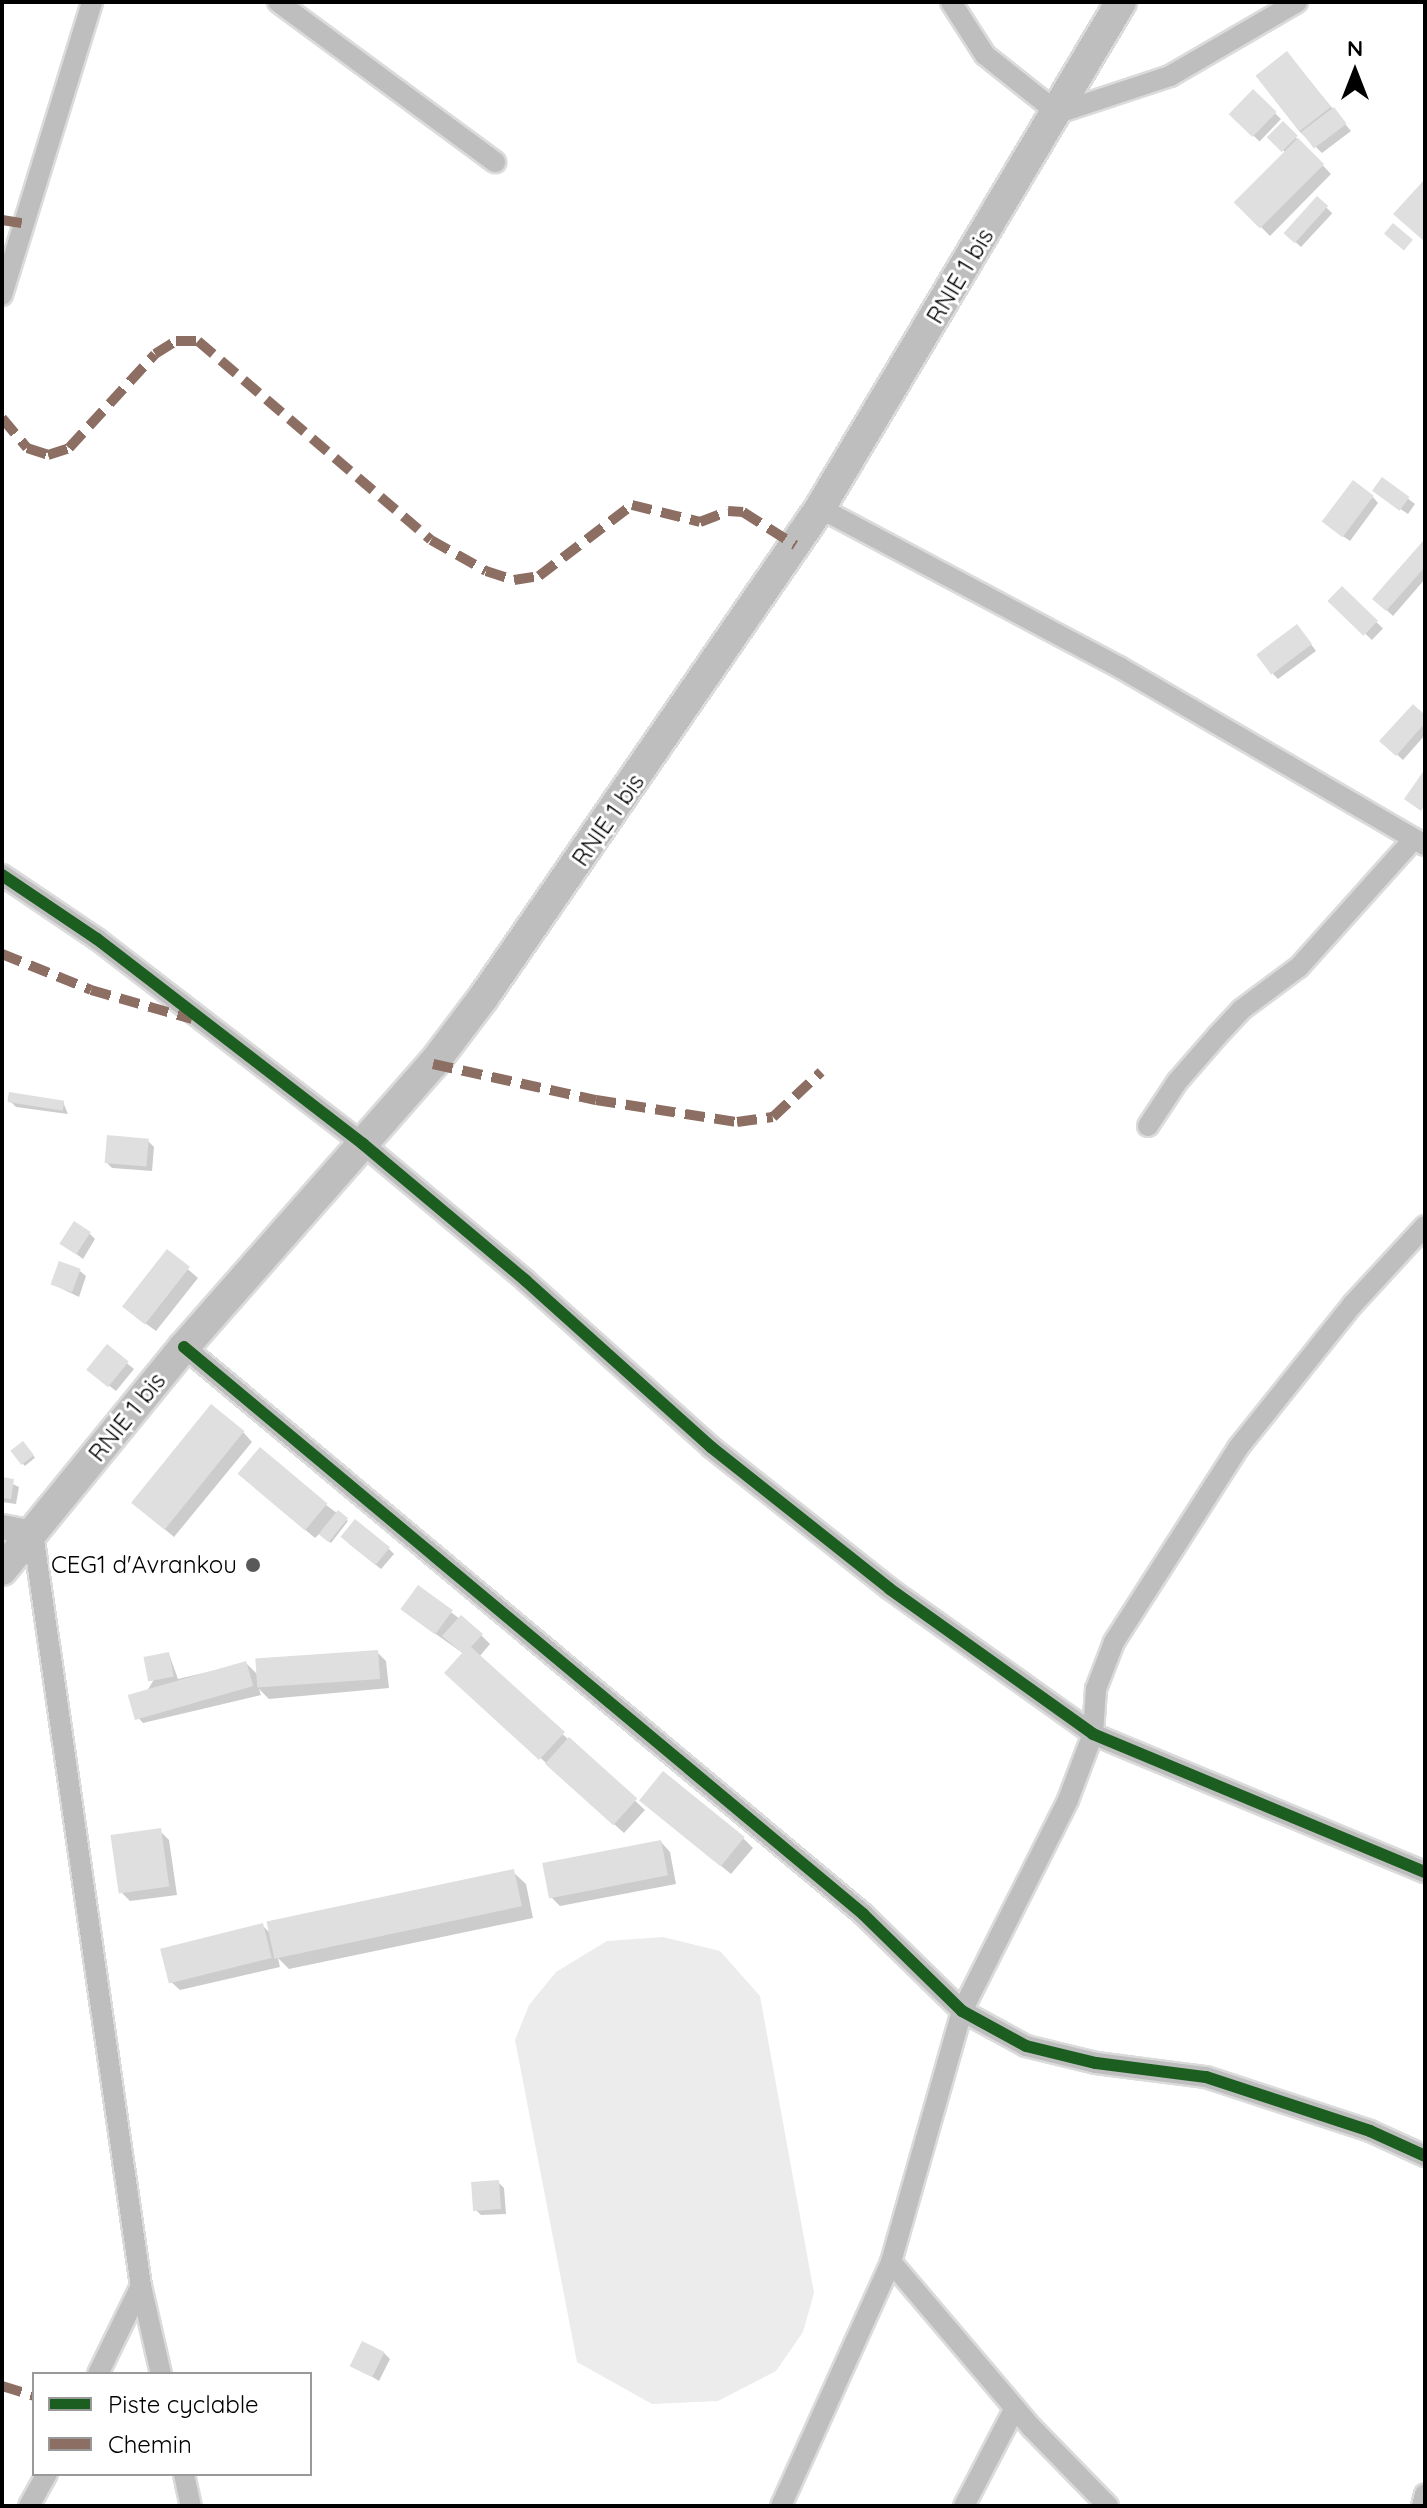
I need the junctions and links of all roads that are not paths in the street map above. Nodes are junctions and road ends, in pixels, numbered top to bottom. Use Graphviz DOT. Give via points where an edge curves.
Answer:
graph roads {
  1 [pos="92,2"];
  2 [pos="278,2"];
  3 [pos="951,2"];
  4 [pos="1121,2"];
  5 [pos="1297,2"];
  6 [pos="1058,113"];
  7 [pos="495,162"];
  8 [pos="2,295"];
  9 [pos="820,508"];
  10 [pos="1420,842"];
  11 [pos="2,875"];
  12 [pos="1148,1126"];
  13 [pos="363,1144"];
  14 [pos="1425,1226"];
  15 [pos="184,1347"];
  16 [pos="2,1527"];
  17 [pos="33,1533"];
  18 [pos="2,1570"];
  19 [pos="1093,1734"];
  20 [pos="1425,1872"];
  21 [pos="962,2011"];
  22 [pos="1425,2156"];
  23 [pos="891,2262"];
  24 [pos="141,2286"];
  25 [pos="99,2372"];
  26 [pos="161,2372"];
  27 [pos="1015,2408"];
  28 [pos="46,2476"];
  29 [pos="184,2476"];
  30 [pos="1425,2494"];
  31 [pos="29,2506"];
  32 [pos="191,2506"];
  33 [pos="781,2506"];
  34 [pos="964,2506"];
  35 [pos="1108,2506"];
  36 [pos="1422,2506"];
  1 -- 8 [label="street"];
  2 -- 7 [label="street"];
  3 -- 6 [label="street" via="985,55"];
  4 -- 6 [label="main road, RNIE 1 bis"];
  5 -- 6 [label="street" via="1170,76"];
  6 -- 9 [label="main road, RNIE 1 bis"];
  9 -- 10 [label="street" via="1119,667"];
  9 -- 13 [label="main road, RNIE 1 bis" via="483,998"];
  10 -- 12 [label="street" via="1299,967 1225,1027 1177,1082"];
  11 -- 13 [label="street" via="97,939"];
  13 -- 15 [label="main road, RNIE 1 bis"];
  13 -- 19 [label="street" via="711,1447 890,1589"];
  14 -- 19 [label="street" via="1353,1304 1238,1448 1141,1592 1096,1689"];
  15 -- 17 [label="main road, RNIE 1 bis"];
  15 -- 21 [label="street" via="863,1914"];
  16 -- 17 [label="street"];
  17 -- 18 [label="main road, RNIE 1 bis"];
  17 -- 24 [label="street"];
  19 -- 20 [label="street"];
  19 -- 21 [label="street" via="1068,1800"];
  21 -- 22 [label="street" via="1026,2046 1096,2063 1206,2077 1370,2131"];
  21 -- 23 [label="street"];
  23 -- 27 [label="street"];
  23 -- 33 [label="street"];
  24 -- 25 [label="street"];
  24 -- 26 [label="street"];
  27 -- 34 [label="street"];
  27 -- 35 [label="street"];
  28 -- 31 [label="street"];
  29 -- 32 [label="street"];
  30 -- 36 [label="street"];
}
